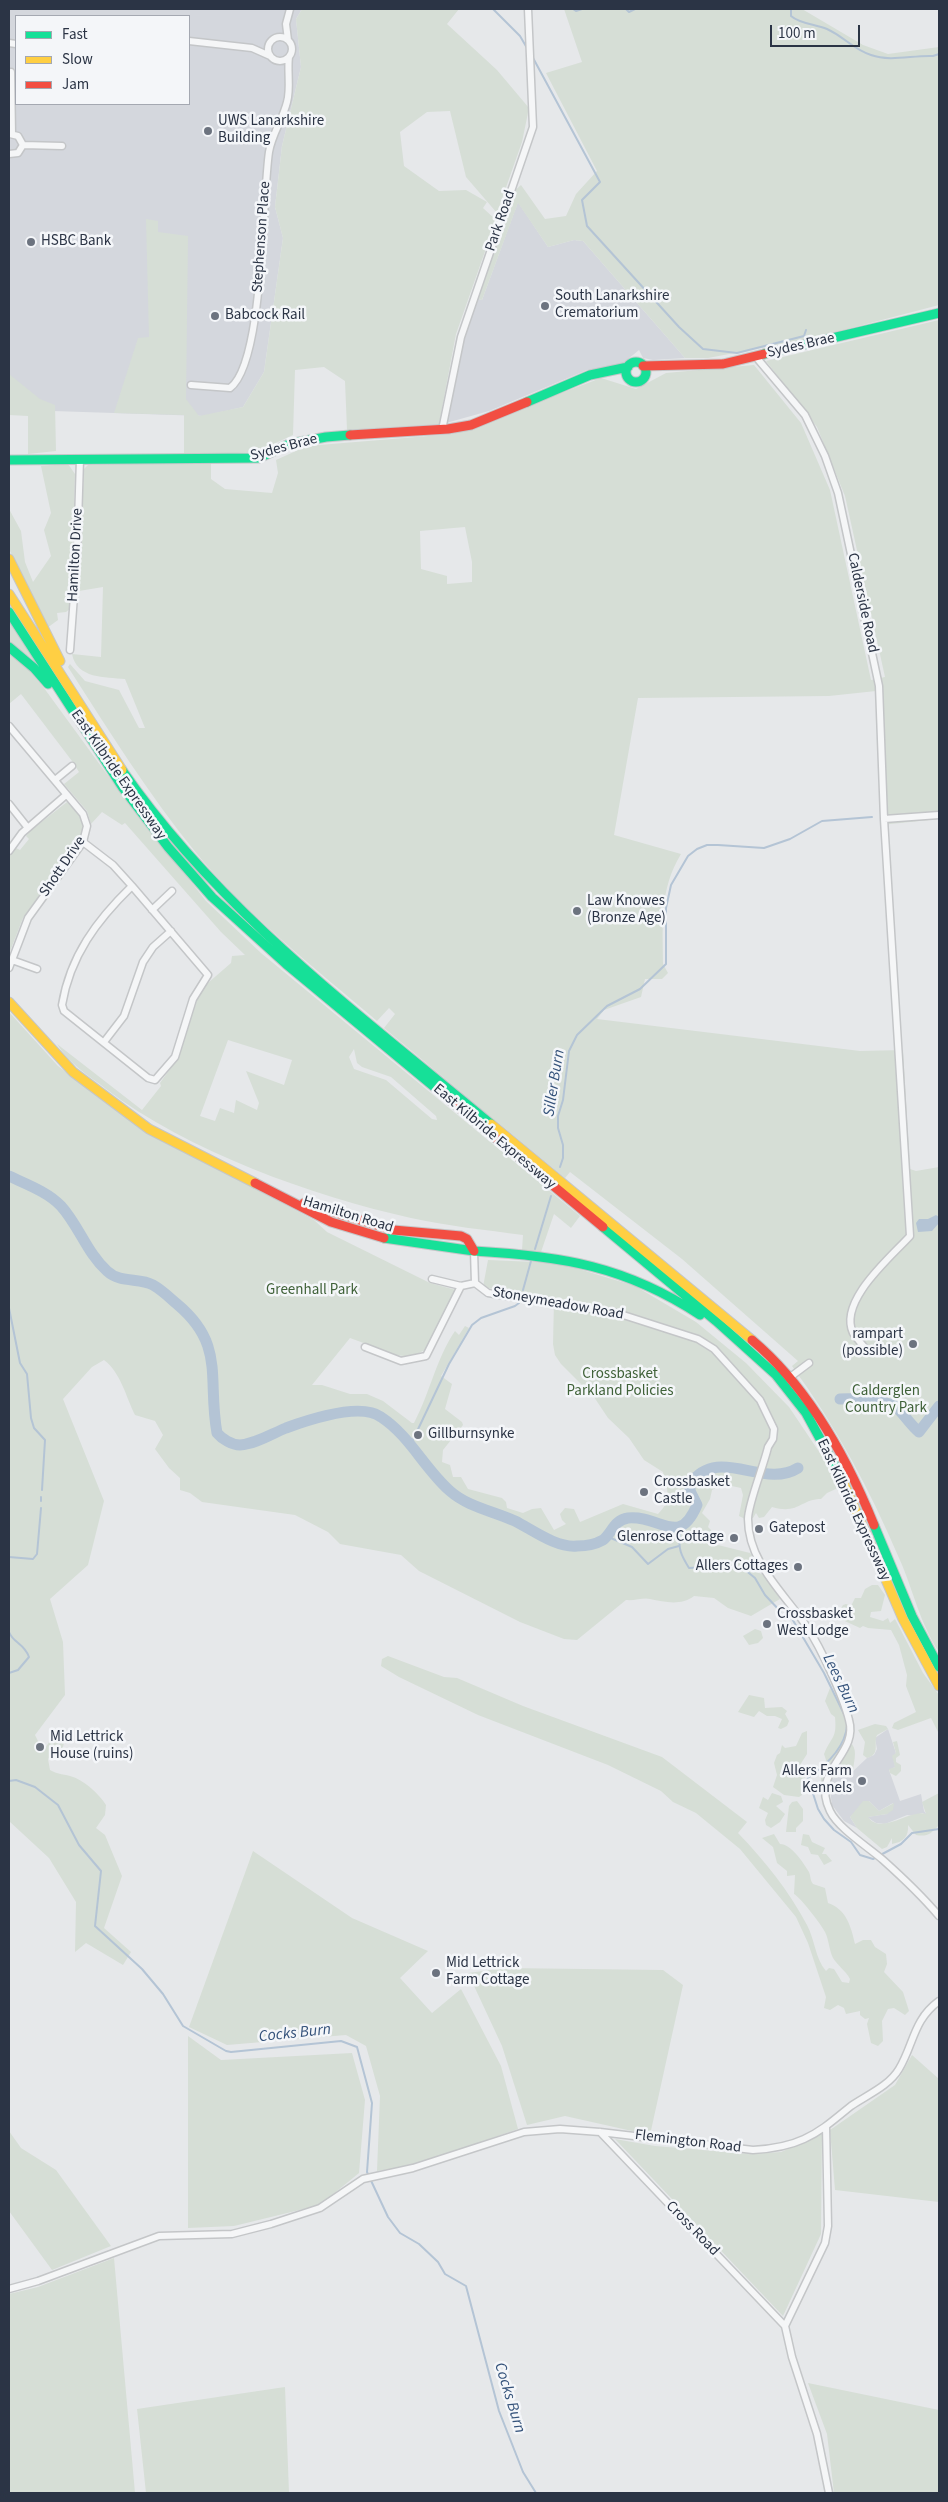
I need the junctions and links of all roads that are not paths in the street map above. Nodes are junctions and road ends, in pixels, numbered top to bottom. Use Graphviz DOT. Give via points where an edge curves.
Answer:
graph roads {
  1 [pos="290,9"];
  2 [pos="528,9"];
  3 [pos="286,24"];
  4 [pos="276,38"];
  5 [pos="288,40"];
  6 [pos="190,41"];
  7 [pos="269,43"];
  8 [pos="252,48"];
  9 [pos="289,56"];
  10 [pos="272,58"];
  11 [pos="12,71"];
  12 [pos="287,75"];
  13 [pos="10,134"];
  14 [pos="23,145"];
  15 [pos="62,146"];
  16 [pos="9,154"];
  17 [pos="939,313"];
  18 [pos="756,357"];
  19 [pos="643,366"];
  20 [pos="628,367"];
  21 [pos="662,367"];
  22 [pos="608,373"];
  23 [pos="643,380"];
  24 [pos="632,381"];
  25 [pos="191,385"];
  26 [pos="442,430"];
  27 [pos="80,459"];
  28 [pos="9,460"];
  29 [pos="9,559"];
  30 [pos="9,594"];
  31 [pos="9,612"];
  32 [pos="9,647"];
  33 [pos="70,650"];
  34 [pos="90,721"];
  35 [pos="9,726"];
  36 [pos="72,766"];
  37 [pos="108,766"];
  38 [pos="54,780"];
  39 [pos="66,795"];
  40 [pos="9,804"];
  41 [pos="939,815"];
  42 [pos="884,820"];
  43 [pos="28,828"];
  44 [pos="83,842"];
  45 [pos="9,852"];
  46 [pos="132,886"];
  47 [pos="172,891"];
  48 [pos="152,910"];
  49 [pos="171,931"];
  50 [pos="12,960"];
  51 [pos="9,968"];
  52 [pos="37,969"];
  53 [pos="9,1002"];
  54 [pos="104,1042"];
  55 [pos="276,1192"];
  56 [pos="474,1251"];
  57 [pos="432,1279"];
  58 [pos="475,1283"];
  59 [pos="462,1286"];
  60 [pos="737,1339"];
  61 [pos="365,1348"];
  62 [pos="865,1348"];
  63 [pos="809,1363"];
  64 [pos="789,1378"];
  65 [pos="939,1667"];
  66 [pos="939,1686"];
  67 [pos="939,1916"];
  68 [pos="939,2001"];
  69 [pos="826,2126"];
  70 [pos="600,2132"];
  71 [pos="9,2289"];
  72 [pos="785,2326"];
  73 [pos="829,2493"];
  1 -- 3 [label="street"];
  2 -- 26 [label="street, Park Road" via="533,127 461,337"];
  3 -- 4 [label="street"];
  3 -- 5 [label="street"];
  4 -- 5 [label="street"];
  4 -- 7 [label="street"];
  5 -- 9 [label="street" via="292,49"];
  6 -- 8 [label="street"];
  7 -- 8 [label="street"];
  7 -- 10 [label="street"];
  8 -- 10 [label="street"];
  9 -- 10 [label="street" via="281,61"];
  9 -- 12 [label="street, Stephenson Place"];
  10 -- 12 [label="street"];
  11 -- 13 [label="street"];
  12 -- 25 [label="street, Stephenson Place" via="288,101 269,149 256,321 245,359 230,388"];
  13 -- 14 [label="street" via="21,138"];
  14 -- 15 [label="street"];
  14 -- 16 [label="street" via="18,153"];
  17 -- 18 [label="main road, Sydes Brae"];
  18 -- 21 [label="main road, Sydes Brae" via="723,364"];
  18 -- 42 [label="street, Calderside Road" via="805,415 838,493 879,686"];
  19 -- 20 [label="main road" via="635,363"];
  19 -- 21 [label="main road, Sydes Brae"];
  19 -- 23 [label="main road" via="646,373"];
  20 -- 22 [label="main road, Sydes Brae"];
  20 -- 24 [label="main road" via="627,376"];
  21 -- 23 [label="main road"];
  22 -- 24 [label="main road"];
  22 -- 26 [label="main road, Sydes Brae" via="590,375 471,425"];
  23 -- 24 [label="main road"];
  26 -- 27 [label="main road, Sydes Brae" via="326,437 289,444 259,458"];
  27 -- 28 [label="main road, Sydes Brae"];
  27 -- 33 [label="street, Hamilton Drive"];
  29 -- 34 [label="main road"];
  30 -- 34 [label="main road, East Kilbride Expressway"];
  31 -- 37 [label="main road, East Kilbride Expressway"];
  32 -- 37 [label="main road" via="42,677"];
  34 -- 64 [label="main road, East Kilbride Expressway" via="159,821 230,903 748,1337"];
  35 -- 38 [label="street, Shott Drive"];
  36 -- 38 [label="street"];
  37 -- 60 [label="main road, East Kilbride Expressway" via="181,863 254,936"];
  38 -- 39 [label="street, Shott Drive"];
  39 -- 43 [label="street"];
  39 -- 44 [label="street, Shott Drive" via="86,819"];
  40 -- 43 [label="street"];
  41 -- 42 [label="street"];
  42 -- 62 [label="street, Calderside Road" via="910,1236 869,1280 852,1307 853,1332"];
  43 -- 45 [label="street"];
  44 -- 46 [label="street" via="109,861"];
  44 -- 50 [label="street, Shott Drive" via="28,918"];
  46 -- 48 [label="street"];
  46 -- 54 [label="street" via="110,908 77,953 63,998 64,1011"];
  47 -- 48 [label="street"];
  48 -- 49 [label="street"];
  49 -- 54 [label="street" via="152,947 143,962 124,1016"];
  49 -- 54 [label="street" via="208,975 193,999 175,1057 158,1079 152,1080"];
  50 -- 51 [label="street, Shott Drive"];
  50 -- 52 [label="street"];
  53 -- 55 [label="main road, Hamilton Road" via="73,1072 149,1129"];
  55 -- 56 [label="main road, Hamilton Road" via="331,1222 381,1238"];
  55 -- 56 [label="main road, Hamilton Road" via="392,1230 461,1236 467,1239"];
  56 -- 58 [label="street, Stoneymeadow Road"];
  56 -- 60 [label="main road" via="549,1256 631,1277 659,1289"];
  57 -- 59 [label="street"];
  58 -- 59 [label="street"];
  58 -- 67 [label="street, Stoneymeadow Road" via="488,1293 617,1313 698,1339 714,1349 760,1400 774,1429 748,1517 749,1533 760,1563 818,1646 848,1714 851,1729 839,1760 827,1775 826,1796 834,1818 884,1861"];
  59 -- 61 [label="street" via="426,1356 401,1362"];
  60 -- 66 [label="main road, East Kilbride Expressway" via="789,1390 827,1447 910,1636"];
  63 -- 64 [label="street"];
  64 -- 65 [label="main road, East Kilbride Expressway" via="818,1415 844,1457 916,1627"];
  68 -- 69 [label="street, Flemington Road" via="928,2010 916,2028 900,2069 891,2079"];
  69 -- 70 [label="street, Flemington Road" via="779,2148 752,2150"];
  69 -- 72 [label="street" via="828,2226 825,2243"];
  70 -- 71 [label="street, Flemington Road" via="560,2129 524,2132 413,2168 363,2179 320,2208 271,2224 232,2234 159,2236"];
  70 -- 72 [label="street, Cross Road"];
  72 -- 73 [label="street" via="817,2434"];
}
